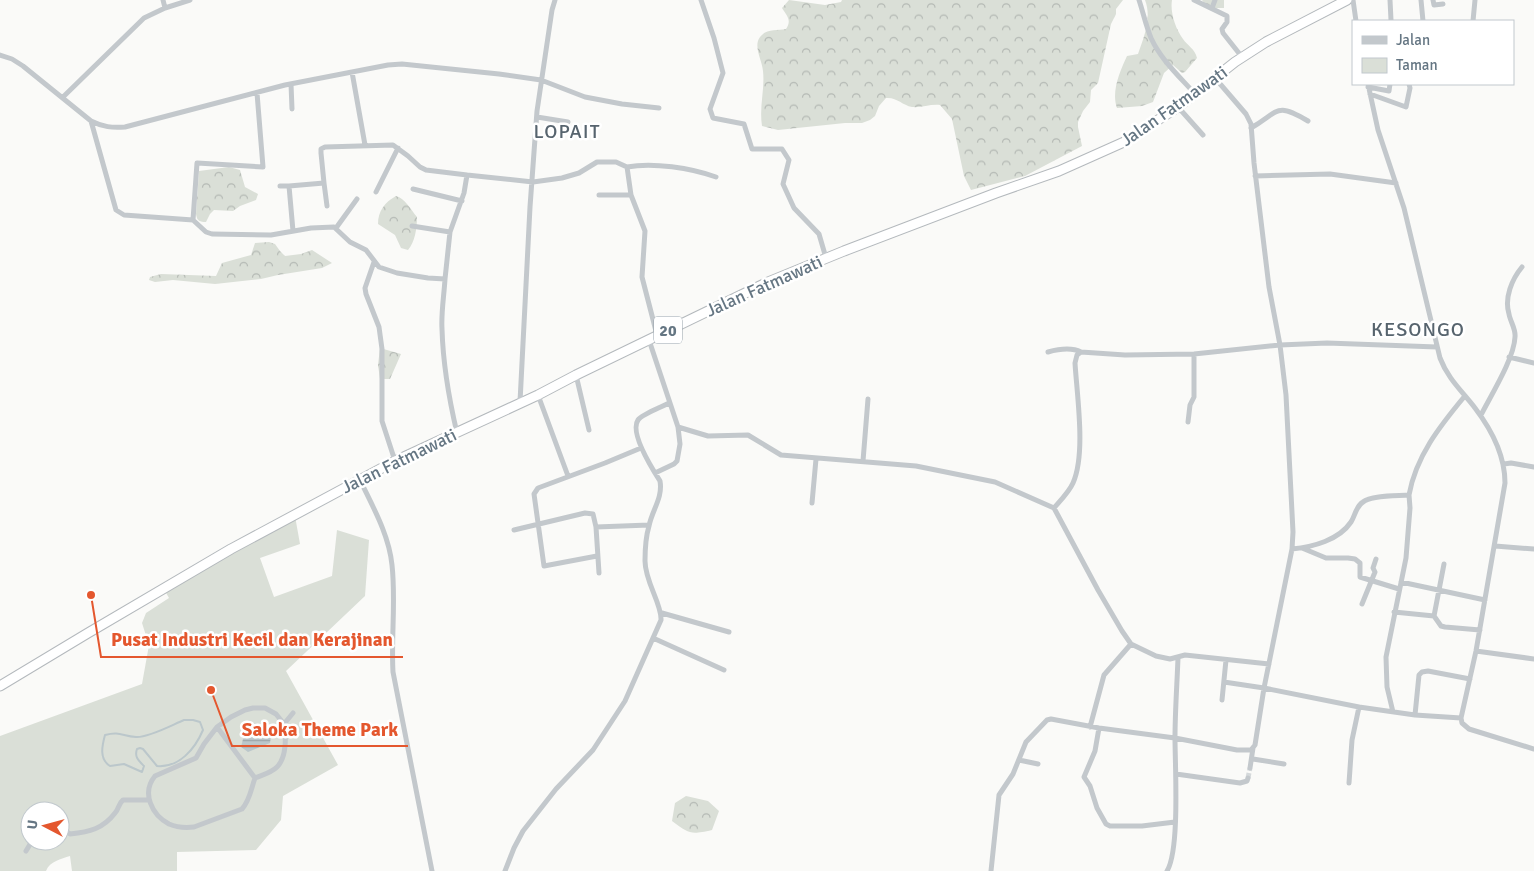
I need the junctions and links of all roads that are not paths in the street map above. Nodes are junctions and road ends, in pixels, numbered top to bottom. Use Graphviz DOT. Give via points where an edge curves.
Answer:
graph roads {
  1 [pos="163,0"];
  2 [pos="190,0"];
  3 [pos="555,0"];
  4 [pos="701,0"];
  5 [pos="1139,0"];
  6 [pos="1194,0"];
  7 [pos="1215,0"];
  8 [pos="1347,0"];
  9 [pos="1352,0"];
  10 [pos="1390,0"];
  11 [pos="1421,0"];
  12 [pos="1432,0"];
  13 [pos="1476,0"];
  14 [pos="1443,4"];
  15 [pos="165,8"];
  16 [pos="1212,8"];
  17 [pos="1356,20"];
  18 [pos="1391,20"];
  19 [pos="1423,20"];
  20 [pos="1473,20"];
  21 [pos="0,55"];
  22 [pos="1242,57"];
  23 [pos="352,72"];
  24 [pos="1215,78"];
  25 [pos="541,80"];
  26 [pos="291,84"];
  27 [pos="1368,85"];
  28 [pos="1390,85"];
  29 [pos="1409,85"];
  30 [pos="257,93"];
  31 [pos="1195,94"];
  32 [pos="1370,94"];
  33 [pos="63,97"];
  34 [pos="1178,107"];
  35 [pos="659,108"];
  36 [pos="292,109"];
  37 [pos="537,117"];
  38 [pos="91,121"];
  39 [pos="1308,121"];
  40 [pos="568,122"];
  41 [pos="1251,128"];
  42 [pos="1203,135"];
  43 [pos="366,145"];
  44 [pos="398,148"];
  45 [pos="627,167"];
  46 [pos="467,175"];
  47 [pos="716,176"];
  48 [pos="1255,176"];
  49 [pos="533,182"];
  50 [pos="1396,182"];
  51 [pos="324,183"];
  52 [pos="280,186"];
  53 [pos="289,186"];
  54 [pos="413,188"];
  55 [pos="376,192"];
  56 [pos="599,195"];
  57 [pos="631,195"];
  58 [pos="357,199"];
  59 [pos="462,201"];
  60 [pos="327,206"];
  61 [pos="192,220"];
  62 [pos="412,226"];
  63 [pos="336,228"];
  64 [pos="293,232"];
  65 [pos="450,232"];
  66 [pos="826,258"];
  67 [pos="374,262"];
  68 [pos="1522,267"];
  69 [pos="445,279"];
  70 [pos="658,335"];
  71 [pos="649,340"];
  72 [pos="1280,345"];
  73 [pos="1437,347"];
  74 [pos="1048,352"];
  75 [pos="1081,352"];
  76 [pos="1194,354"];
  77 [pos="1509,357"];
  78 [pos="1534,363"];
  79 [pos="576,375"];
  80 [pos="538,395"];
  81 [pos="1464,396"];
  82 [pos="868,399"];
  83 [pos="520,402"];
  84 [pos="669,403"];
  85 [pos="1481,415"];
  86 [pos="1188,422"];
  87 [pos="678,427"];
  88 [pos="589,430"];
  89 [pos="457,433"];
  90 [pos="641,448"];
  91 [pos="816,459"];
  92 [pos="395,460"];
  93 [pos="863,461"];
  94 [pos="1504,464"];
  95 [pos="1534,467"];
  96 [pos="656,473"];
  97 [pos="568,476"];
  98 [pos="360,480"];
  99 [pos="1409,495"];
  100 [pos="812,503"];
  101 [pos="1054,508"];
  102 [pos="649,525"];
  103 [pos="538,526"];
  104 [pos="596,527"];
  105 [pos="514,530"];
  106 [pos="1494,546"];
  107 [pos="1302,548"];
  108 [pos="1534,548"];
  109 [pos="1292,549"];
  110 [pos="597,556"];
  111 [pos="1376,559"];
  112 [pos="1444,564"];
  113 [pos="599,573"];
  114 [pos="1372,581"];
  115 [pos="1400,585"];
  116 [pos="1439,590"];
  117 [pos="1485,600"];
  118 [pos="1362,604"];
  119 [pos="1394,612"];
  120 [pos="662,613"];
  121 [pos="1434,616"];
  122 [pos="1480,630"];
  123 [pos="729,632"];
  124 [pos="653,638"];
  125 [pos="1131,644"];
  126 [pos="1476,651"];
  127 [pos="1178,658"];
  128 [pos="1534,659"];
  129 [pos="1226,660"];
  130 [pos="1269,664"];
  131 [pos="724,670"];
  132 [pos="1470,678"];
  133 [pos="1224,682"];
  134 [pos="0,685"];
  135 [pos="1264,688"];
  136 [pos="1222,700"];
  137 [pos="1359,707"];
  138 [pos="1393,712"];
  139 [pos="293,713"];
  140 [pos="1415,714"];
  141 [pos="1461,718"];
  142 [pos="284,724"];
  143 [pos="217,727"];
  144 [pos="1090,727"];
  145 [pos="1098,728"];
  146 [pos="1175,738"];
  147 [pos="1253,748"];
  148 [pos="1534,748"];
  149 [pos="1253,759"];
  150 [pos="1019,760"];
  151 [pos="1038,764"];
  152 [pos="1284,764"];
  153 [pos="1250,768"];
  154 [pos="1176,774"];
  155 [pos="255,778"];
  156 [pos="1248,778"];
  157 [pos="1349,783"];
  158 [pos="149,800"];
  159 [pos="1175,822"];
  160 [pos="70,834"];
  161 [pos="432,871"];
  162 [pos="505,871"];
  163 [pos="991,871"];
  164 [pos="1167,871"];
  1 -- 15 [label="street"];
  2 -- 15 [label="street"];
  3 -- 25 [label="street"];
  4 -- 66 [label="street" via="723,73 710,109 713,118 744,124 752,149 782,149 790,160 783,184 794,208 819,234"];
  5 -- 31 [label="street" via="1151,38 1169,65"];
  6 -- 16 [label="street"];
  7 -- 16 [label="street"];
  8 -- 22 [label="highway, Jalan Fatmawati / 20"];
  9 -- 17 [label="street"];
  10 -- 18 [label="street"];
  11 -- 19 [label="street"];
  12 -- 14 [label="street" via="1434,5"];
  13 -- 20 [label="street"];
  15 -- 33 [label="street" via="144,18"];
  16 -- 22 [label="street" via="1227,16 1223,33"];
  21 -- 33 [label="street" via="12,58"];
  22 -- 24 [label="highway, Jalan Fatmawati / 20"];
  23 -- 25 [label="street" via="402,64"];
  23 -- 26 [label="street"];
  23 -- 43 [label="street"];
  24 -- 31 [label="highway, Jalan Fatmawati / 20"];
  24 -- 41 [label="street" via="1246,114"];
  25 -- 35 [label="street" via="590,98"];
  25 -- 37 [label="street"];
  26 -- 30 [label="street"];
  26 -- 36 [label="street"];
  27 -- 28 [label="street" via="1389,91"];
  27 -- 32 [label="street"];
  29 -- 32 [label="street" via="1406,107"];
  30 -- 38 [label="street" via="125,127 102,127"];
  30 -- 61 [label="street" via="262,167 197,163"];
  31 -- 34 [label="highway, Jalan Fatmawati / 20"];
  32 -- 50 [label="street" via="1378,130"];
  33 -- 38 [label="street"];
  34 -- 42 [label="street"];
  34 -- 66 [label="highway, Jalan Fatmawati / 20" via="1124,142 1060,171"];
  37 -- 40 [label="street"];
  37 -- 49 [label="street"];
  38 -- 61 [label="street" via="116,210 124,214"];
  39 -- 41 [label="street" via="1287,110 1278,110"];
  41 -- 48 [label="street"];
  43 -- 44 [label="street" via="393,145"];
  43 -- 51 [label="street" via="321,149"];
  44 -- 46 [label="street" via="426,170"];
  44 -- 55 [label="street"];
  45 -- 47 [label="street" via="644,164"];
  45 -- 49 [label="street" via="616,162 597,162 579,174"];
  45 -- 57 [label="street"];
  46 -- 49 [label="street"];
  46 -- 59 [label="street"];
  48 -- 50 [label="street" via="1330,174"];
  48 -- 72 [label="street"];
  49 -- 83 [label="street"];
  50 -- 73 [label="street"];
  51 -- 53 [label="street"];
  51 -- 60 [label="street"];
  52 -- 53 [label="street"];
  53 -- 64 [label="street"];
  54 -- 59 [label="street"];
  56 -- 57 [label="street"];
  57 -- 70 [label="street" via="645,231 642,277"];
  58 -- 63 [label="street"];
  59 -- 65 [label="street"];
  61 -- 64 [label="street" via="212,234"];
  62 -- 65 [label="street"];
  63 -- 64 [label="street"];
  63 -- 67 [label="street" via="350,242 366,250"];
  65 -- 69 [label="street"];
  66 -- 70 [label="highway, Jalan Fatmawati / 20"];
  67 -- 69 [label="street" via="391,272"];
  67 -- 92 [label="street" via="366,281 366,294 379,327 382,421"];
  68 -- 77 [label="street" via="1510,288 1507,302 1515,336"];
  69 -- 89 [label="street" via="443,348"];
  70 -- 71 [label="highway, Jalan Fatmawati / 20"];
  71 -- 79 [label="highway, Jalan Fatmawati / 20"];
  71 -- 84 [label="street"];
  72 -- 73 [label="street" via="1327,343"];
  72 -- 76 [label="street"];
  72 -- 109 [label="street" via="1286,395"];
  73 -- 81 [label="street" via="1444,370"];
  74 -- 75 [label="street" via="1059,348"];
  75 -- 76 [label="street"];
  75 -- 101 [label="street" via="1075,363 1079,419 1077,473 1072,486"];
  76 -- 86 [label="street" via="1194,397"];
  77 -- 78 [label="street"];
  77 -- 85 [label="street"];
  79 -- 80 [label="highway, Jalan Fatmawati / 20"];
  79 -- 88 [label="street"];
  80 -- 83 [label="highway, Jalan Fatmawati / 20"];
  80 -- 97 [label="street"];
  81 -- 85 [label="street"];
  81 -- 99 [label="street" via="1416,466"];
  82 -- 93 [label="street"];
  83 -- 89 [label="highway, Jalan Fatmawati / 20"];
  84 -- 87 [label="street"];
  84 -- 90 [label="street" via="637,421"];
  85 -- 94 [label="street"];
  87 -- 91 [label="street" via="708,436 748,435 780,456"];
  87 -- 96 [label="street" via="677,461"];
  89 -- 92 [label="highway, Jalan Fatmawati / 20"];
  90 -- 96 [label="street"];
  90 -- 97 [label="street"];
  91 -- 93 [label="street"];
  91 -- 100 [label="street"];
  92 -- 98 [label="highway, Jalan Fatmawati / 20"];
  93 -- 101 [label="street" via="916,466 995,482"];
  94 -- 95 [label="street"];
  94 -- 106 [label="street" via="1505,482"];
  96 -- 102 [label="street" via="661,493"];
  97 -- 103 [label="street" via="538,488 534,494"];
  98 -- 134 [label="highway, Jalan Fatmawati / 20" via="231,550"];
  98 -- 161 [label="street" via="384,532 392,564 393,672"];
  99 -- 107 [label="street" via="1368,499 1362,502 1343,532"];
  99 -- 115 [label="street" via="1406,558"];
  101 -- 125 [label="street"];
  102 -- 104 [label="street"];
  102 -- 120 [label="street" via="645,559 647,578"];
  103 -- 104 [label="street" via="587,512 593,514"];
  103 -- 105 [label="street"];
  103 -- 110 [label="street" via="544,566"];
  104 -- 110 [label="street"];
  106 -- 108 [label="street"];
  106 -- 117 [label="street"];
  107 -- 109 [label="street"];
  107 -- 114 [label="street" via="1326,558 1358,560 1359,576"];
  109 -- 130 [label="street"];
  110 -- 113 [label="street"];
  111 -- 114 [label="street"];
  112 -- 116 [label="street"];
  114 -- 115 [label="street"];
  114 -- 118 [label="street"];
  115 -- 116 [label="street"];
  115 -- 119 [label="street"];
  116 -- 117 [label="street"];
  116 -- 121 [label="street"];
  117 -- 122 [label="street"];
  119 -- 121 [label="street"];
  119 -- 138 [label="street" via="1386,657 1387,687"];
  120 -- 123 [label="street"];
  120 -- 124 [label="street"];
  121 -- 122 [label="street" via="1445,627"];
  122 -- 126 [label="street"];
  124 -- 131 [label="street"];
  124 -- 162 [label="street" via="625,701 593,750 523,831"];
  125 -- 127 [label="street" via="1156,656"];
  125 -- 144 [label="street" via="1104,675"];
  126 -- 128 [label="street"];
  126 -- 132 [label="street"];
  127 -- 129 [label="street" via="1185,655"];
  127 -- 146 [label="street"];
  129 -- 130 [label="street"];
  129 -- 133 [label="street"];
  130 -- 135 [label="street"];
  132 -- 140 [label="street" via="1422,672 1418,675"];
  132 -- 141 [label="street"];
  133 -- 135 [label="street"];
  133 -- 136 [label="street"];
  135 -- 137 [label="street"];
  135 -- 147 [label="street"];
  137 -- 138 [label="street"];
  137 -- 157 [label="street" via="1352,740"];
  138 -- 140 [label="street"];
  139 -- 142 [label="street"];
  140 -- 141 [label="street"];
  141 -- 148 [label="street" via="1469,729"];
  142 -- 143 [label="street" via="265,708 253,708"];
  142 -- 155 [label="street" via="286,734 281,762 270,772"];
  143 -- 155 [label="street"];
  143 -- 158 [label="street" via="196,758 155,776 151,781"];
  144 -- 145 [label="street"];
  144 -- 150 [label="street" via="1048,720 1026,742"];
  145 -- 146 [label="street"];
  145 -- 159 [label="street" via="1095,751 1084,777 1106,824 1113,827"];
  146 -- 147 [label="street" via="1237,750"];
  146 -- 154 [label="street"];
  147 -- 149 [label="street"];
  149 -- 152 [label="street"];
  149 -- 153 [label="street"];
  150 -- 151 [label="street"];
  150 -- 163 [label="street" via="1010,782 999,795"];
  154 -- 156 [label="street" via="1240,783"];
  154 -- 159 [label="street"];
  155 -- 158 [label="street" via="242,809 194,827 170,824 156,814"];
  158 -- 160 [label="street" via="123,800 102,826"];
  159 -- 164 [label="street" via="1172,857"];
}
